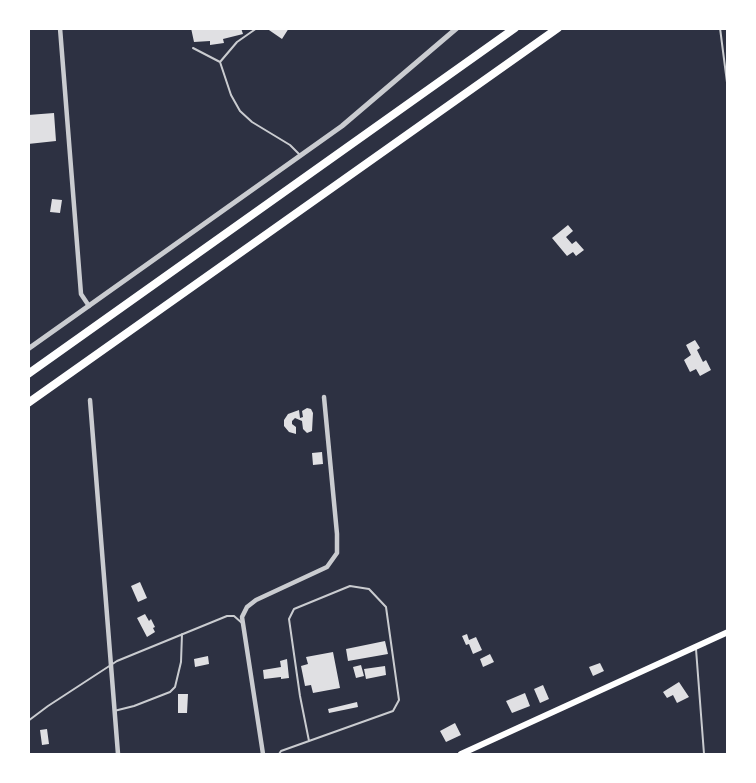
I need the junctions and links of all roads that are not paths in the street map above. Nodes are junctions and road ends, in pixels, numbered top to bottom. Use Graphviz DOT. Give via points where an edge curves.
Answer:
graph roads {
  1 [pos="60,28"];
  2 [pos="257,28"];
  3 [pos="458,28"];
  4 [pos="515,28"];
  5 [pos="558,28"];
  6 [pos="720,28"];
  7 [pos="193,48"];
  8 [pos="220,62"];
  9 [pos="728,90"];
  10 [pos="300,156"];
  11 [pos="88,306"];
  12 [pos="28,349"];
  13 [pos="28,374"];
  14 [pos="324,397"];
  15 [pos="90,400"];
  16 [pos="28,403"];
  17 [pos="242,623"];
  18 [pos="728,632"];
  19 [pos="182,634"];
  20 [pos="695,647"];
  21 [pos="111,666"];
  22 [pos="114,711"];
  23 [pos="28,721"];
  24 [pos="309,741"];
  25 [pos="118,754"];
  26 [pos="263,754"];
  27 [pos="279,754"];
  28 [pos="461,754"];
  29 [pos="704,754"];
  1 -- 11 [label="street" via="81,294"];
  2 -- 8 [label="lane" via="237,42"];
  3 -- 10 [label="street" via="342,126"];
  4 -- 13 [label="highway"];
  5 -- 16 [label="highway"];
  6 -- 9 [label="lane"];
  7 -- 8 [label="lane"];
  8 -- 10 [label="lane" via="231,95 245,116 290,145"];
  10 -- 11 [label="street"];
  11 -- 12 [label="street"];
  14 -- 17 [label="street" via="337,553 327,567 256,600 247,607"];
  15 -- 21 [label="street"];
  17 -- 19 [label="lane" via="227,616"];
  17 -- 26 [label="street"];
  18 -- 20 [label="main road"];
  19 -- 21 [label="lane"];
  19 -- 22 [label="lane" via="175,687 143,703"];
  20 -- 28 [label="main road"];
  20 -- 29 [label="lane"];
  21 -- 22 [label="street"];
  21 -- 23 [label="lane"];
  22 -- 25 [label="street"];
  24 -- 24 [label="lane" via="393,711 399,700 386,607 369,590 350,586 294,609 289,619"];
  24 -- 27 [label="lane"];
}
